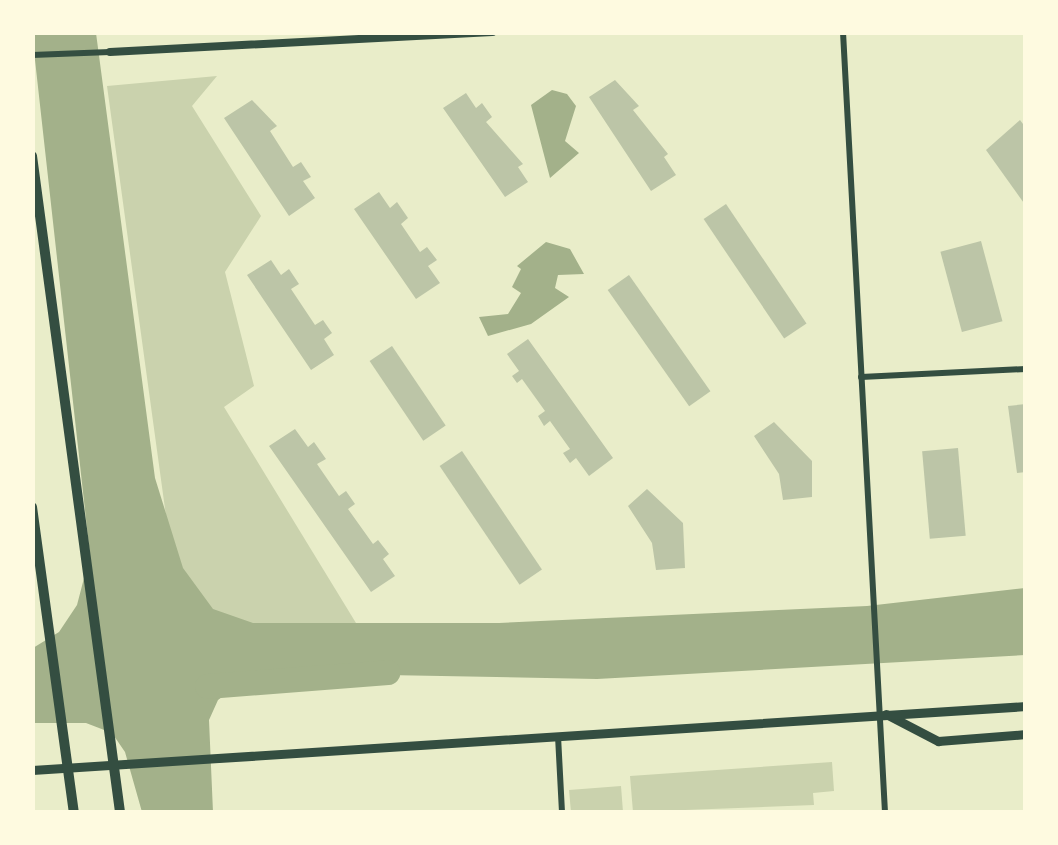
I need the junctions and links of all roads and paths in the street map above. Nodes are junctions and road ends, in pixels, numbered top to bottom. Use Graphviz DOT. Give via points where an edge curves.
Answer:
graph roads {
  1 [pos="492,32"];
  2 [pos="843,32"];
  3 [pos="110,52"];
  4 [pos="32,55"];
  5 [pos="32,156"];
  6 [pos="1026,369"];
  7 [pos="861,377"];
  8 [pos="32,507"];
  9 [pos="1026,706"];
  10 [pos="882,713"];
  11 [pos="1026,734"];
  12 [pos="558,735"];
  13 [pos="113,766"];
  14 [pos="70,768"];
  15 [pos="32,770"];
  16 [pos="74,812"];
  17 [pos="120,812"];
  18 [pos="562,812"];
  19 [pos="885,812"];
  1 -- 3 [label="street"];
  2 -- 7 [label="street"];
  3 -- 4 [label="street"];
  5 -- 13 [label="main road"];
  6 -- 7 [label="street"];
  7 -- 10 [label="street"];
  8 -- 14 [label="main road"];
  9 -- 10 [label="main road"];
  10 -- 11 [label="main road" via="938,740"];
  10 -- 12 [label="main road"];
  10 -- 19 [label="street"];
  12 -- 13 [label="main road"];
  12 -- 18 [label="street"];
  13 -- 14 [label="main road"];
  13 -- 17 [label="main road"];
  14 -- 15 [label="main road"];
  14 -- 16 [label="main road"];
}
